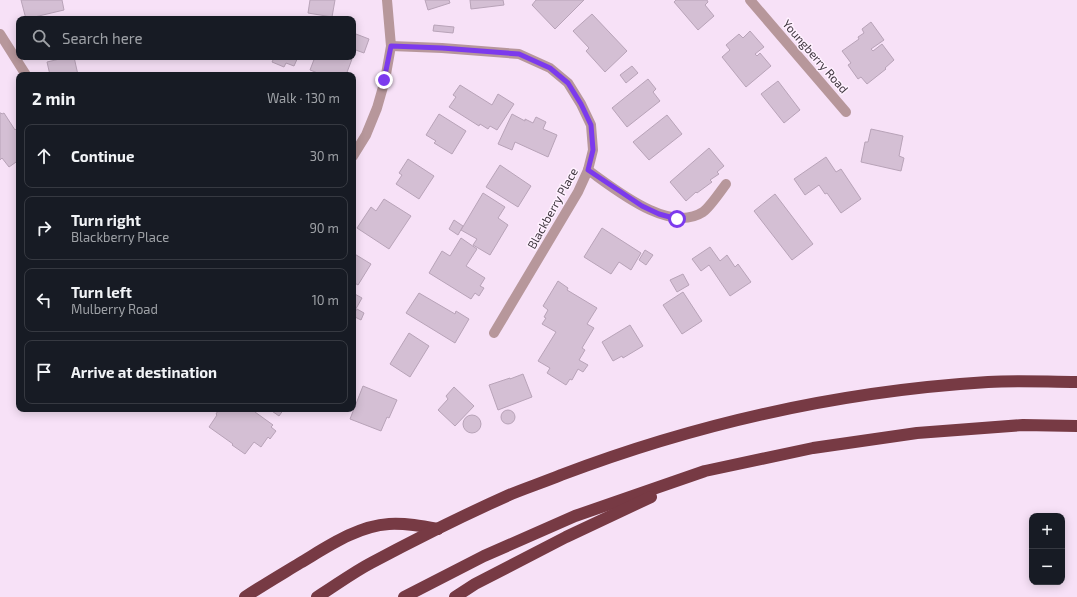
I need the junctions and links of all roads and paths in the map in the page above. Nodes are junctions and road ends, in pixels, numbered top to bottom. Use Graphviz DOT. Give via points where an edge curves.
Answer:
graph roads {
  1 [pos="386,0"];
  2 [pos="750,0"];
  3 [pos="0,34"];
  4 [pos="391,46"];
  5 [pos="16,59"];
  6 [pos="16,60"];
  7 [pos="24,72"];
  8 [pos="846,112"];
  9 [pos="356,151"];
  10 [pos="588,170"];
  11 [pos="726,184"];
  12 [pos="494,333"];
  13 [pos="1077,382"];
  14 [pos="1077,426"];
  15 [pos="705,471"];
  16 [pos="438,529"];
  17 [pos="246,597"];
  18 [pos="317,597"];
  19 [pos="404,597"];
  20 [pos="455,597"];
  1 -- 4 [label="street"];
  2 -- 8 [label="street, Youngberry Road"];
  3 -- 5 [label="street"];
  4 -- 9 [label="street" via="377,108"];
  4 -- 10 [label="street, Blackberry Place" via="519,54 550,68 568,83 591,125 593,150"];
  6 -- 7 [label="street"];
  10 -- 11 [label="street" via="642,206 677,219 703,212"];
  10 -- 12 [label="street, Blackberry Place" via="578,192"];
  13 -- 16 [label="highway" via="990,382 918,388 835,400 745,418 680,434 595,462 509,495"];
  14 -- 15 [label="highway" via="1023,425 916,433 813,448"];
  15 -- 19 [label="highway" via="576,516 484,556"];
  15 -- 20 [label="highway" via="559,541"];
  16 -- 17 [label="highway" via="389,524 364,529 343,538"];
  16 -- 18 [label="highway" via="370,564"];
}
